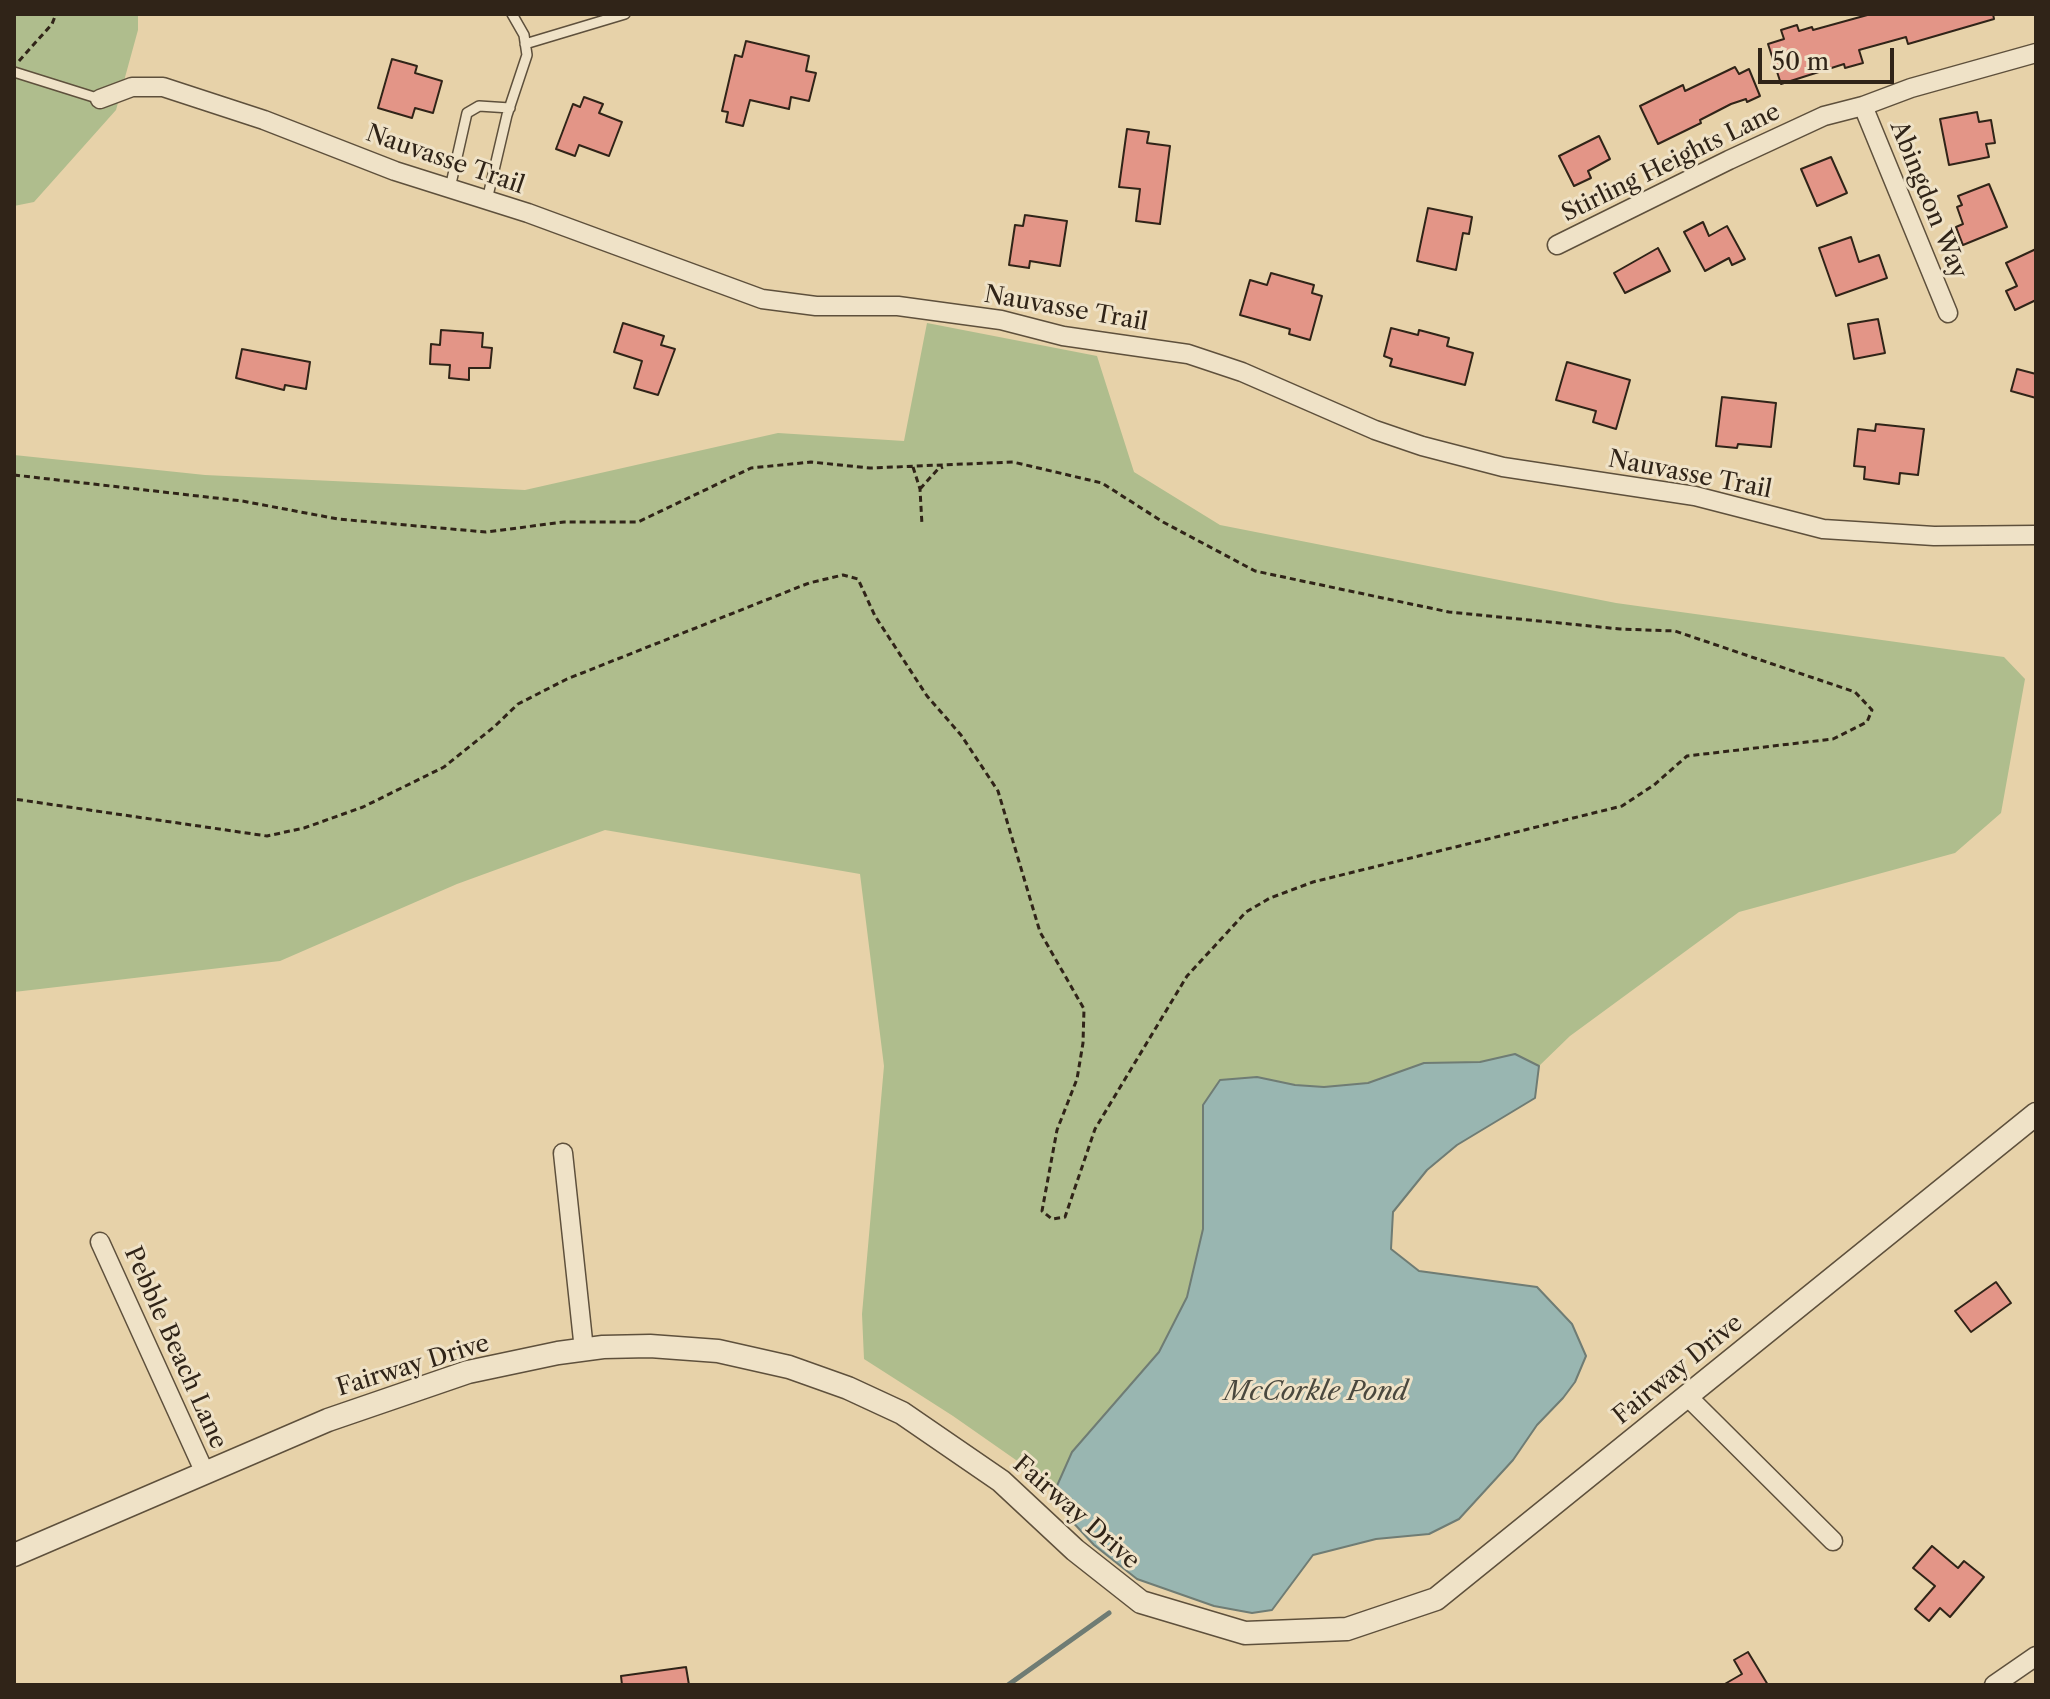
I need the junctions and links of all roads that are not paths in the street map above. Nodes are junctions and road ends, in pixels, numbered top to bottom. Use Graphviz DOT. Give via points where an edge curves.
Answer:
graph roads {
  1 [pos="512,14"];
  2 [pos="625,14"];
  3 [pos="525,44"];
  4 [pos="2036,53"];
  5 [pos="14,69"];
  6 [pos="100,99"];
  7 [pos="1863,106"];
  8 [pos="510,108"];
  9 [pos="450,188"];
  10 [pos="487,200"];
  11 [pos="1557,245"];
  12 [pos="1948,313"];
  13 [pos="2036,535"];
  14 [pos="2036,1114"];
  15 [pos="563,1153"];
  16 [pos="100,1242"];
  17 [pos="584,1350"];
  18 [pos="1687,1396"];
  19 [pos="205,1473"];
  20 [pos="1833,1541"];
  21 [pos="14,1555"];
  22 [pos="2036,1656"];
  23 [pos="1994,1685"];
  1 -- 3 [label="lane"];
  2 -- 3 [label="lane"];
  3 -- 8 [label="lane" via="527,55"];
  4 -- 7 [label="street, Stirling Heights Lane"];
  5 -- 6 [label="lane"];
  6 -- 9 [label="street, Nauvasse Trail" via="132,87 163,87"];
  7 -- 11 [label="street, Stirling Heights Lane" via="1811,122"];
  7 -- 12 [label="street, Abingdon Way"];
  8 -- 9 [label="lane" via="479,106 467,113"];
  8 -- 10 [label="lane"];
  9 -- 10 [label="street, Nauvasse Trail"];
  10 -- 13 [label="street, Nauvasse Trail" via="762,299 816,306 908,307 1188,354 1375,430 1503,467 1695,496 1823,529"];
  14 -- 18 [label="street, Fairway Drive"];
  15 -- 17 [label="street"];
  16 -- 19 [label="street, Pebble Beach Lane"];
  17 -- 18 [label="street, Fairway Drive" via="650,1346 718,1351 789,1367 848,1388 902,1413 1001,1481 1141,1602 1245,1633 1347,1629 1436,1599"];
  17 -- 19 [label="street, Fairway Drive" via="468,1372 328,1420"];
  18 -- 20 [label="street"];
  19 -- 21 [label="street, Fairway Drive"];
  22 -- 23 [label="street"];
}
